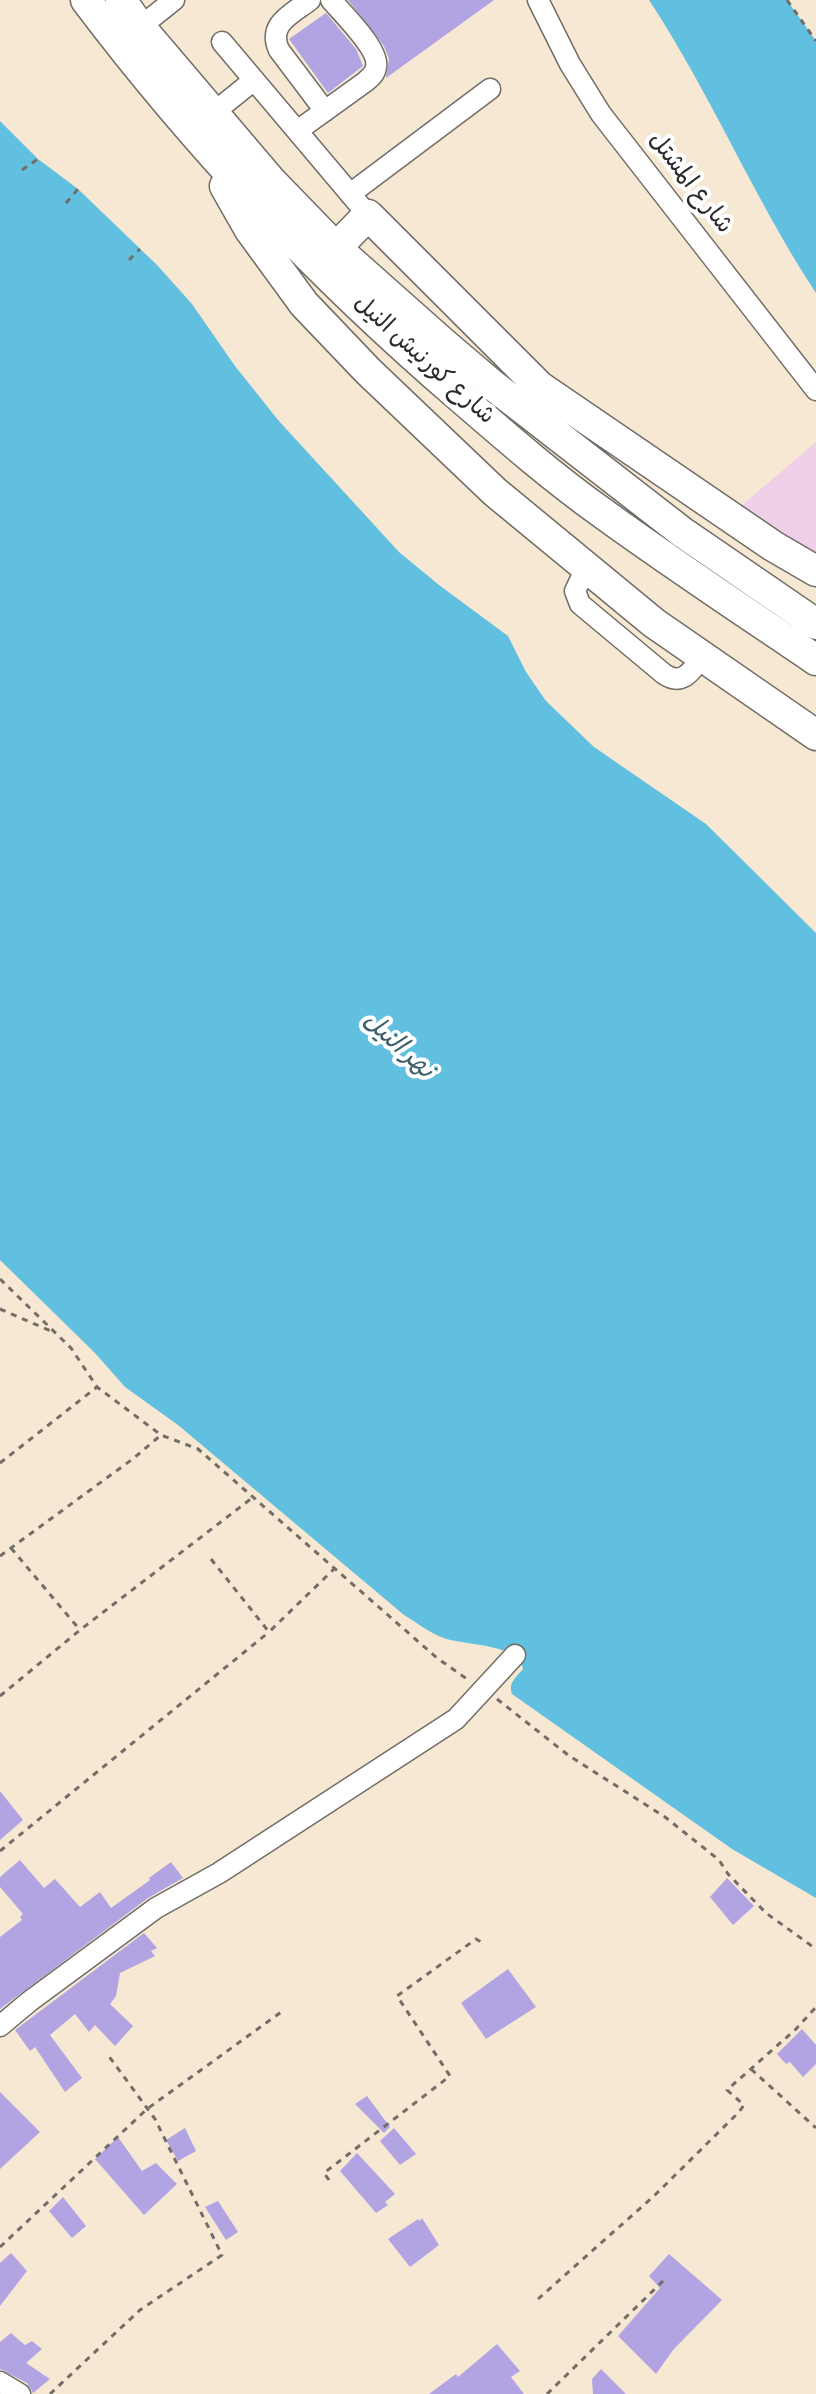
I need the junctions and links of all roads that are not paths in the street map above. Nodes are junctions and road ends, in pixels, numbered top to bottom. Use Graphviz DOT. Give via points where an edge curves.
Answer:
graph roads {
  1 [pos="86,0"];
  2 [pos="121,0"];
  3 [pos="174,0"];
  4 [pos="310,0"];
  5 [pos="331,0"];
  6 [pos="538,0"];
  7 [pos="140,27"];
  8 [pos="222,42"];
  9 [pos="254,80"];
  10 [pos="490,89"];
  11 [pos="325,111"];
  12 [pos="212,114"];
  13 [pos="297,131"];
  14 [pos="205,149"];
  15 [pos="359,205"];
  16 [pos="336,248"];
  17 [pos="816,390"];
  18 [pos="816,571"];
  19 [pos="816,624"];
  20 [pos="816,660"];
  21 [pos="816,735"];
  22 [pos="515,1655"];
  23 [pos="0,2026"];
  24 [pos="0,2382"];
  25 [pos="20,2394"];
  1 -- 14 [label="highway, شارع كورنيش النيل"];
  2 -- 7 [label="highway, شارع كورنيش النيل"];
  3 -- 7 [label="street"];
  4 -- 11 [label="street" via="280,22 275,41"];
  5 -- 11 [label="street" via="370,47 377,66 372,76"];
  6 -- 17 [label="street, شارع المشتل" via="601,114"];
  7 -- 12 [label="highway, شارع كورنيش النيل"];
  8 -- 9 [label="street"];
  9 -- 12 [label="street"];
  9 -- 13 [label="street"];
  10 -- 15 [label="street"];
  11 -- 13 [label="street"];
  12 -- 16 [label="highway, شارع كورنيش النيل"];
  13 -- 15 [label="street"];
  14 -- 20 [label="highway, شارع كورنيش النيل" via="326,277 495,428 599,511"];
  14 -- 21 [label="highway" via="250,230 304,304 368,371 495,492 586,568 654,623"];
  15 -- 16 [label="highway"];
  15 -- 18 [label="highway" via="540,387"];
  16 -- 19 [label="highway, شارع كورنيش النيل" via="490,383 682,532"];
  22 -- 23 [label="street" via="456,1719 156,1908"];
  24 -- 25 [label="street"];
}
